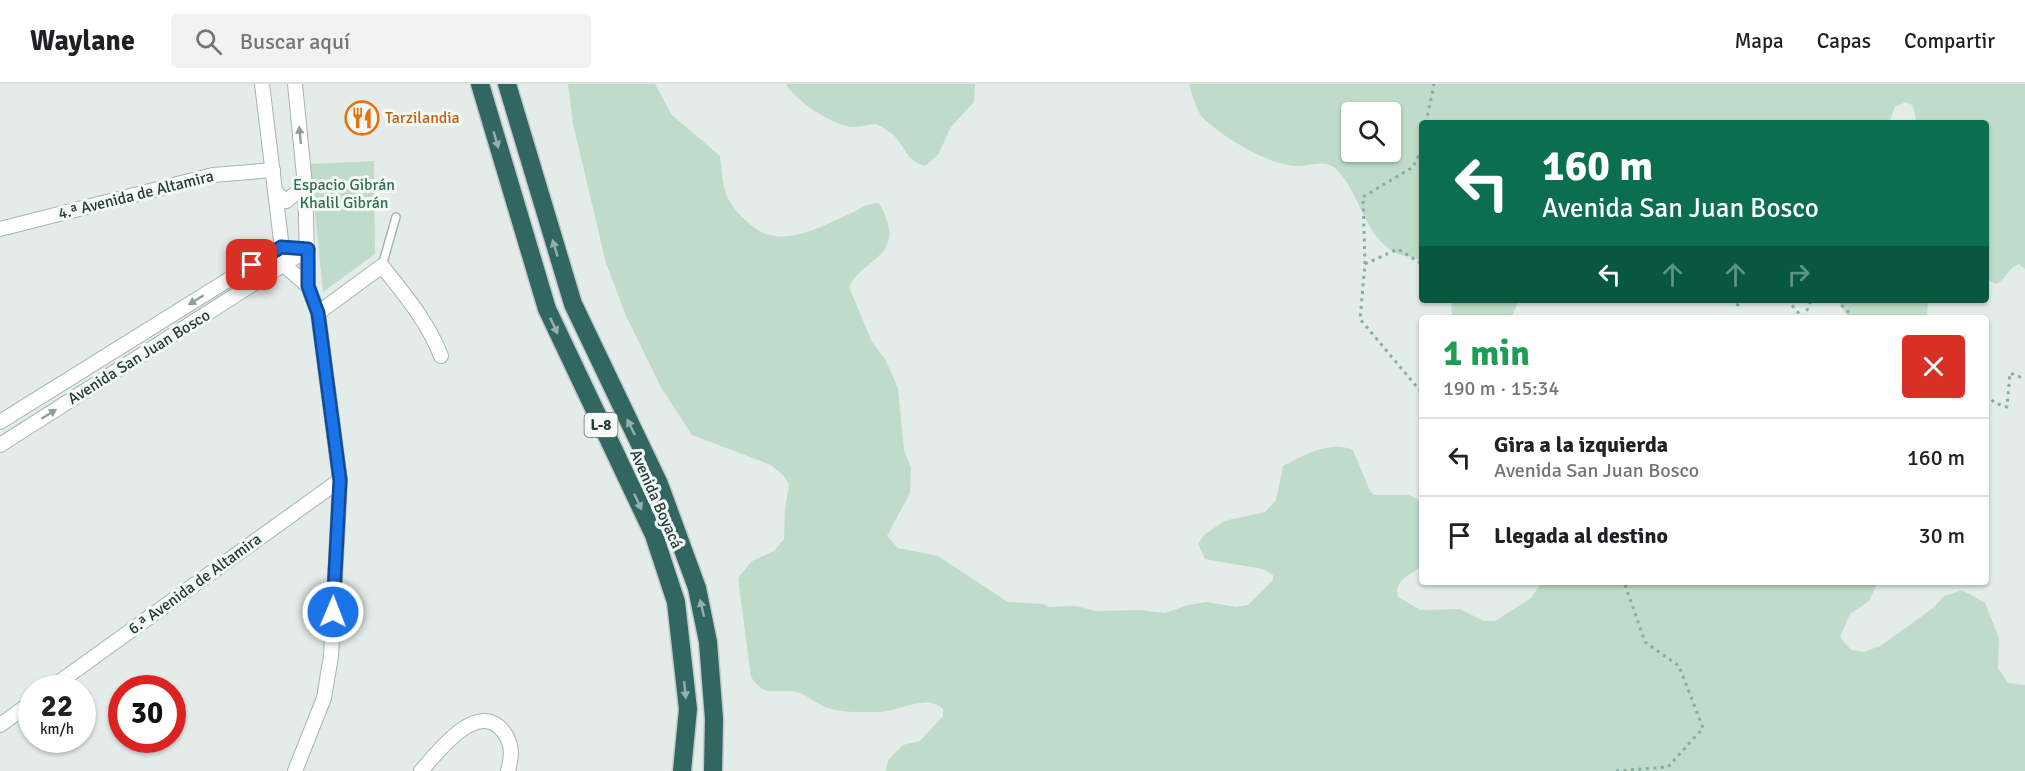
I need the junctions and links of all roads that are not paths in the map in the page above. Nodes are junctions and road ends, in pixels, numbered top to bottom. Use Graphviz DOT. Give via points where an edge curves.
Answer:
graph roads {
  1 [pos="262,84"];
  2 [pos="295,84"];
  3 [pos="480,84"];
  4 [pos="507,84"];
  5 [pos="273,170"];
  6 [pos="305,186"];
  7 [pos="275,192"];
  8 [pos="396,217"];
  9 [pos="0,229"];
  10 [pos="281,247"];
  11 [pos="308,249"];
  12 [pos="284,265"];
  13 [pos="382,266"];
  14 [pos="308,286"];
  15 [pos="318,313"];
  16 [pos="441,356"];
  17 [pos="0,422"];
  18 [pos="0,445"];
  19 [pos="340,480"];
  20 [pos="69,675"];
  21 [pos="18,712"];
  22 [pos="0,725"];
  23 [pos="295,771"];
  24 [pos="421,771"];
  25 [pos="508,771"];
  26 [pos="682,771"];
  27 [pos="713,771"];
  1 -- 5 [label="street"];
  6 -- 2 [label="street, one-way"];
  3 -- 26 [label="highway, Avenida Boyacá / L-8, one-way" via="547,309 654,536 676,602 687,709"];
  27 -- 4 [label="highway, Avenida Boyacá / L-8, one-way" via="714,719 708,642 697,588 659,484 573,304"];
  5 -- 7 [label="street"];
  5 -- 9 [label="street, 4.ª Avenida de Altamira" via="213,175"];
  6 -- 7 [label="street" via="286,201"];
  6 -- 11 [label="street"];
  7 -- 10 [label="street"];
  8 -- 13 [label="lane"];
  10 -- 11 [label="street"];
  10 -- 12 [label="street"];
  10 -- 17 [label="street, Avenida San Juan Bosco, one-way"];
  11 -- 12 [label="street, Avenida San Juan Bosco"];
  11 -- 14 [label="street"];
  12 -- 14 [label="street"];
  18 -- 12 [label="street, Avenida San Juan Bosco, one-way"];
  13 -- 15 [label="street"];
  13 -- 16 [label="street" via="422,318"];
  14 -- 15 [label="street"];
  15 -- 19 [label="street"];
  19 -- 20 [label="street, 6.ª Avenida de Altamira"];
  19 -- 23 [label="street" via="331,656 324,698"];
  21 -- 22 [label="street"];
  24 -- 25 [label="street" via="456,732 472,724 490,722 508,738 512,755"];
}
